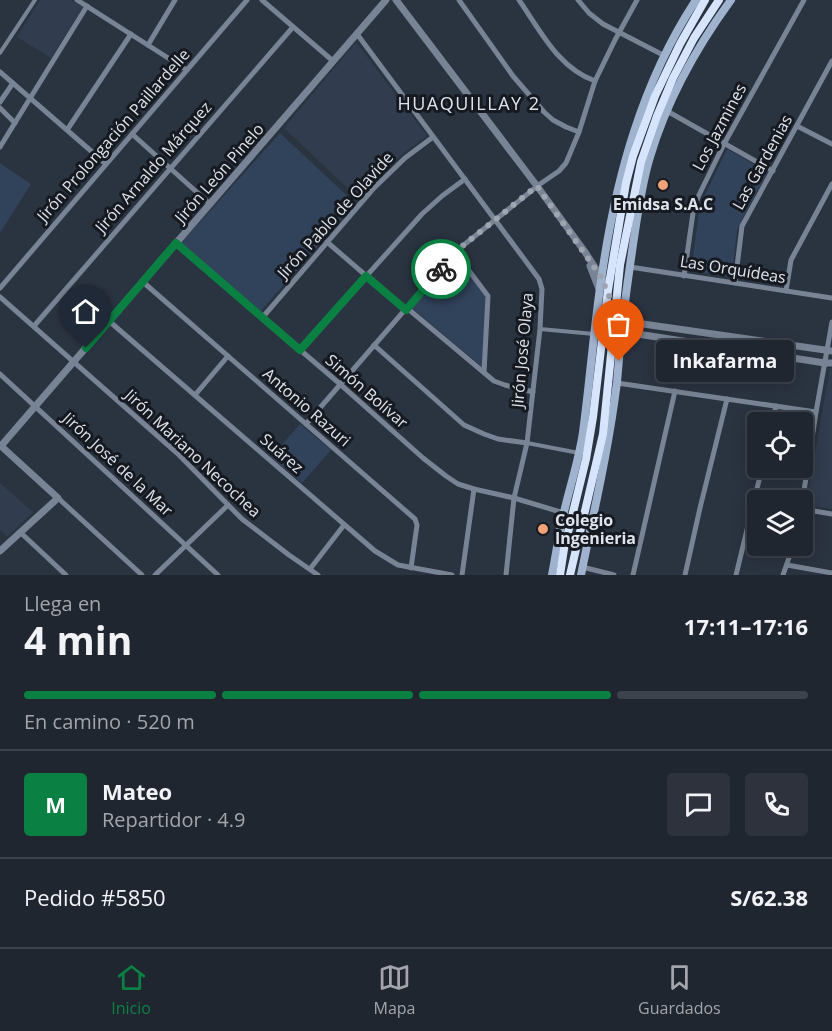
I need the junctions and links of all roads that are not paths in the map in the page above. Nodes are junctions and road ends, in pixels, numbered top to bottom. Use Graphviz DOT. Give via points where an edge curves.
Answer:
graph roads {
  1 [pos="35,0"];
  2 [pos="77,0"];
  3 [pos="175,0"];
  4 [pos="248,0"];
  5 [pos="262,0"];
  6 [pos="386,0"];
  7 [pos="396,0"];
  8 [pos="459,0"];
  9 [pos="519,0"];
  10 [pos="578,0"];
  11 [pos="637,0"];
  12 [pos="696,0"];
  13 [pos="705,0"];
  14 [pos="719,0"];
  15 [pos="731,0"];
  16 [pos="804,0"];
  17 [pos="87,6"];
  18 [pos="293,27"];
  19 [pos="620,32"];
  20 [pos="131,34"];
  21 [pos="359,37"];
  22 [pos="147,45"];
  23 [pos="0,53"];
  24 [pos="665,56"];
  25 [pos="333,61"];
  26 [pos="832,61"];
  27 [pos="187,70"];
  28 [pos="0,72"];
  29 [pos="595,81"];
  30 [pos="13,83"];
  31 [pos="30,98"];
  32 [pos="0,102"];
  33 [pos="0,108"];
  34 [pos="667,111"];
  35 [pos="15,123"];
  36 [pos="797,126"];
  37 [pos="67,130"];
  38 [pos="579,132"];
  39 [pos="132,134"];
  40 [pos="433,137"];
  41 [pos="724,144"];
  42 [pos="832,144"];
  43 [pos="0,147"];
  44 [pos="106,164"];
  45 [pos="170,168"];
  46 [pos="773,171"];
  47 [pos="465,179"];
  48 [pos="832,184"];
  49 [pos="537,186"];
  50 [pos="210,204"];
  51 [pos="495,220"];
  52 [pos="327,242"];
  53 [pos="176,243"];
  54 [pos="455,252"];
  55 [pos="585,252"];
  56 [pos="630,267"];
  57 [pos="366,276"];
  58 [pos="684,276"];
  59 [pos="601,277"];
  60 [pos="143,282"];
  61 [pos="735,283"];
  62 [pos="0,288"];
  63 [pos="604,290"];
  64 [pos="786,291"];
  65 [pos="0,297"];
  66 [pos="832,298"];
  67 [pos="605,308"];
  68 [pos="406,309"];
  69 [pos="615,310"];
  70 [pos="262,318"];
  71 [pos="109,321"];
  72 [pos="622,321"];
  73 [pos="832,322"];
  74 [pos="34,326"];
  75 [pos="540,329"];
  76 [pos="617,331"];
  77 [pos="594,334"];
  78 [pos="374,345"];
  79 [pos="300,350"];
  80 [pos="830,351"];
  81 [pos="228,356"];
  82 [pos="74,361"];
  83 [pos="829,363"];
  84 [pos="484,372"];
  85 [pos="0,374"];
  86 [pos="617,383"];
  87 [pos="340,384"];
  88 [pos="675,391"];
  89 [pos="533,392"];
  90 [pos="195,395"];
  91 [pos="727,399"];
  92 [pos="36,406"];
  93 [pos="776,406"];
  94 [pos="775,412"];
  95 [pos="816,412"];
  96 [pos="306,424"];
  97 [pos="527,443"];
  98 [pos="1,446"];
  99 [pos="579,453"];
  100 [pos="760,478"];
  101 [pos="474,489"];
  102 [pos="804,490"];
  103 [pos="58,498"];
  104 [pos="514,498"];
  105 [pos="228,505"];
  106 [pos="813,511"];
  107 [pos="564,513"];
  108 [pos="832,514"];
  109 [pos="344,525"];
  110 [pos="20,532"];
  111 [pos="186,545"];
  112 [pos="0,551"];
  113 [pos="790,556"];
  114 [pos="787,565"];
  115 [pos="411,568"];
  116 [pos="60,569"];
  117 [pos="310,569"];
  118 [pos="582,571"];
  119 [pos="832,573"];
  120 [pos="53,575"];
  121 [pos="66,575"];
  122 [pos="141,575"];
  123 [pos="155,575"];
  124 [pos="218,575"];
  125 [pos="318,575"];
  126 [pos="452,575"];
  127 [pos="462,575"];
  128 [pos="506,575"];
  129 [pos="552,575"];
  130 [pos="560,575"];
  131 [pos="570,575"];
  132 [pos="614,575"];
  133 [pos="633,575"];
  134 [pos="685,575"];
  135 [pos="736,575"];
  136 [pos="783,575"];
  1 -- 23 [label="street"];
  2 -- 17 [label="street"];
  3 -- 22 [label="street"];
  4 -- 27 [label="street, Jirón Prolongación Paillardelle"];
  5 -- 18 [label="street"];
  6 -- 21 [label="street, Jirón León Pinelo"];
  7 -- 49 [label="street"];
  8 -- 38 [label="street" via="544,112"];
  9 -- 29 [label="street" via="560,59"];
  10 -- 19 [label="street" via="603,24"];
  11 -- 19 [label="street"];
  12 -- 24 [label="main road"];
  13 -- 63 [label="highway" via="667,69 633,156"];
  14 -- 69 [label="highway" via="680,64 646,144 633,195"];
  15 -- 34 [label="main road" via="686,70"];
  16 -- 41 [label="street, Los Jazmines"];
  17 -- 20 [label="street"];
  17 -- 31 [label="street"];
  18 -- 25 [label="street"];
  18 -- 45 [label="street, Jirón Arnaldo Márquez"];
  19 -- 24 [label="street"];
  19 -- 29 [label="street"];
  20 -- 22 [label="street"];
  20 -- 37 [label="street"];
  21 -- 25 [label="street, Jirón León Pinelo"];
  21 -- 40 [label="street, Jirón José Olaya"];
  22 -- 27 [label="street"];
  24 -- 59 [label="main road" via="624,164"];
  25 -- 50 [label="street, Jirón León Pinelo"];
  26 -- 36 [label="street, Las Gardenias"];
  27 -- 39 [label="street, Jirón Prolongación Paillardelle"];
  28 -- 30 [label="street"];
  29 -- 38 [label="street"];
  30 -- 31 [label="street"];
  30 -- 32 [label="street"];
  31 -- 35 [label="street"];
  31 -- 37 [label="street"];
  33 -- 35 [label="street"];
  34 -- 41 [label="street"];
  34 -- 56 [label="main road" via="650,159"];
  35 -- 43 [label="street"];
  36 -- 42 [label="street"];
  36 -- 46 [label="street, Las Gardenias"];
  37 -- 44 [label="street"];
  38 -- 49 [label="street" via="566,163"];
  39 -- 44 [label="street, Jirón Prolongación Paillardelle"];
  39 -- 45 [label="street"];
  40 -- 47 [label="street, Jirón José Olaya"];
  40 -- 52 [label="street, Jirón Pablo de Olavide" via="373,189"];
  41 -- 46 [label="street"];
  41 -- 58 [label="street, Los Jazmines" via="695,205"];
  44 -- 62 [label="street, Jirón Prolongación Paillardelle"];
  45 -- 50 [label="street"];
  45 -- 74 [label="street, Jirón Arnaldo Márquez"];
  46 -- 61 [label="street, Las Gardenias" via="742,226"];
  47 -- 51 [label="street, Jirón José Olaya"];
  47 -- 57 [label="street" via="422,214"];
  48 -- 64 [label="street" via="791,260"];
  49 -- 51 [label="street"];
  49 -- 55 [label="street"];
  50 -- 53 [label="street, Jirón León Pinelo"];
  51 -- 54 [label="street"];
  51 -- 75 [label="street, Jirón José Olaya" via="539,279"];
  52 -- 57 [label="street"];
  52 -- 70 [label="street, Jirón Pablo de Olavide"];
  53 -- 60 [label="street, Jirón León Pinelo"];
  53 -- 70 [label="street, Simón Bolívar"];
  54 -- 68 [label="street"];
  54 -- 84 [label="street" via="488,296"];
  55 -- 59 [label="street"];
  55 -- 63 [label="street"];
  56 -- 58 [label="street, Las Orquídeas"];
  56 -- 72 [label="main road"];
  57 -- 68 [label="street"];
  57 -- 79 [label="street"];
  58 -- 61 [label="street, Las Orquídeas"];
  59 -- 63 [label="main road"];
  60 -- 71 [label="street, Jirón León Pinelo"];
  60 -- 81 [label="street, Antonio Razuri"];
  61 -- 64 [label="street, Las Orquídeas"];
  63 -- 67 [label="highway"];
  63 -- 69 [label="street"];
  63 -- 77 [label="main road"];
  64 -- 66 [label="street, Las Orquídeas"];
  65 -- 74 [label="street, Jirón Mariano Necochea"];
  67 -- 76 [label="street"];
  67 -- 130 [label="highway" via="590,438"];
  68 -- 78 [label="street"];
  68 -- 84 [label="street"];
  69 -- 72 [label="street"];
  69 -- 76 [label="highway"];
  70 -- 79 [label="street, Simón Bolívar"];
  71 -- 82 [label="street, Jirón León Pinelo"];
  71 -- 90 [label="street, Suárez"];
  72 -- 76 [label="main road"];
  72 -- 80 [label="street"];
  73 -- 80 [label="street"];
  74 -- 82 [label="street, Jirón Mariano Necochea"];
  75 -- 77 [label="street"];
  75 -- 89 [label="street, Jirón José Olaya"];
  76 -- 83 [label="street"];
  76 -- 86 [label="main road"];
  76 -- 131 [label="highway" via="603,434"];
  77 -- 99 [label="main road"];
  78 -- 87 [label="street"];
  78 -- 97 [label="street" via="464,425 498,439"];
  79 -- 87 [label="street, Simón Bolívar"];
  80 -- 83 [label="street"];
  81 -- 90 [label="street"];
  81 -- 96 [label="street, Antonio Razuri"];
  82 -- 92 [label="street, Jirón León Pinelo"];
  82 -- 105 [label="street, Jirón Mariano Necochea" via="177,453"];
  83 -- 95 [label="street"];
  84 -- 89 [label="street" via="505,386"];
  85 -- 92 [label="street, Jirón José de la Mar"];
  86 -- 88 [label="street"];
  86 -- 118 [label="main road"];
  87 -- 96 [label="street"];
  87 -- 101 [label="street, Simón Bolívar" via="423,458 458,484"];
  88 -- 91 [label="street"];
  88 -- 133 [label="street"];
  89 -- 97 [label="street, Jirón José Olaya"];
  90 -- 109 [label="street, Suárez"];
  91 -- 93 [label="street"];
  91 -- 134 [label="street"];
  92 -- 98 [label="street, Jirón León Pinelo"];
  92 -- 111 [label="street, Jirón José de la Mar"];
  93 -- 94 [label="street"];
  93 -- 95 [label="street"];
  95 -- 102 [label="street"];
  96 -- 115 [label="street, Antonio Razuri" via="415,519"];
  97 -- 99 [label="street"];
  97 -- 104 [label="street, Jirón José Olaya"];
  98 -- 103 [label="street"];
  99 -- 107 [label="main road"];
  100 -- 135 [label="street"];
  101 -- 104 [label="street, Simón Bolívar"];
  101 -- 127 [label="street"];
  103 -- 110 [label="street"];
  103 -- 122 [label="street"];
  104 -- 107 [label="street, Simón Bolívar"];
  104 -- 128 [label="street, Jirón José Olaya"];
  105 -- 111 [label="street"];
  105 -- 117 [label="street, Jirón Mariano Necochea"];
  106 -- 108 [label="street"];
  107 -- 129 [label="main road"];
  109 -- 115 [label="street, Suárez" via="388,560"];
  109 -- 117 [label="street"];
  110 -- 112 [label="street"];
  110 -- 116 [label="street"];
  111 -- 123 [label="street"];
  111 -- 124 [label="street, Jirón José de la Mar"];
  113 -- 114 [label="street"];
  114 -- 119 [label="street"];
  114 -- 136 [label="street"];
  115 -- 126 [label="street, Suárez"];
  116 -- 120 [label="street"];
  116 -- 121 [label="street"];
  117 -- 125 [label="street, Jirón Mariano Necochea"];
  118 -- 132 [label="street"];
}
